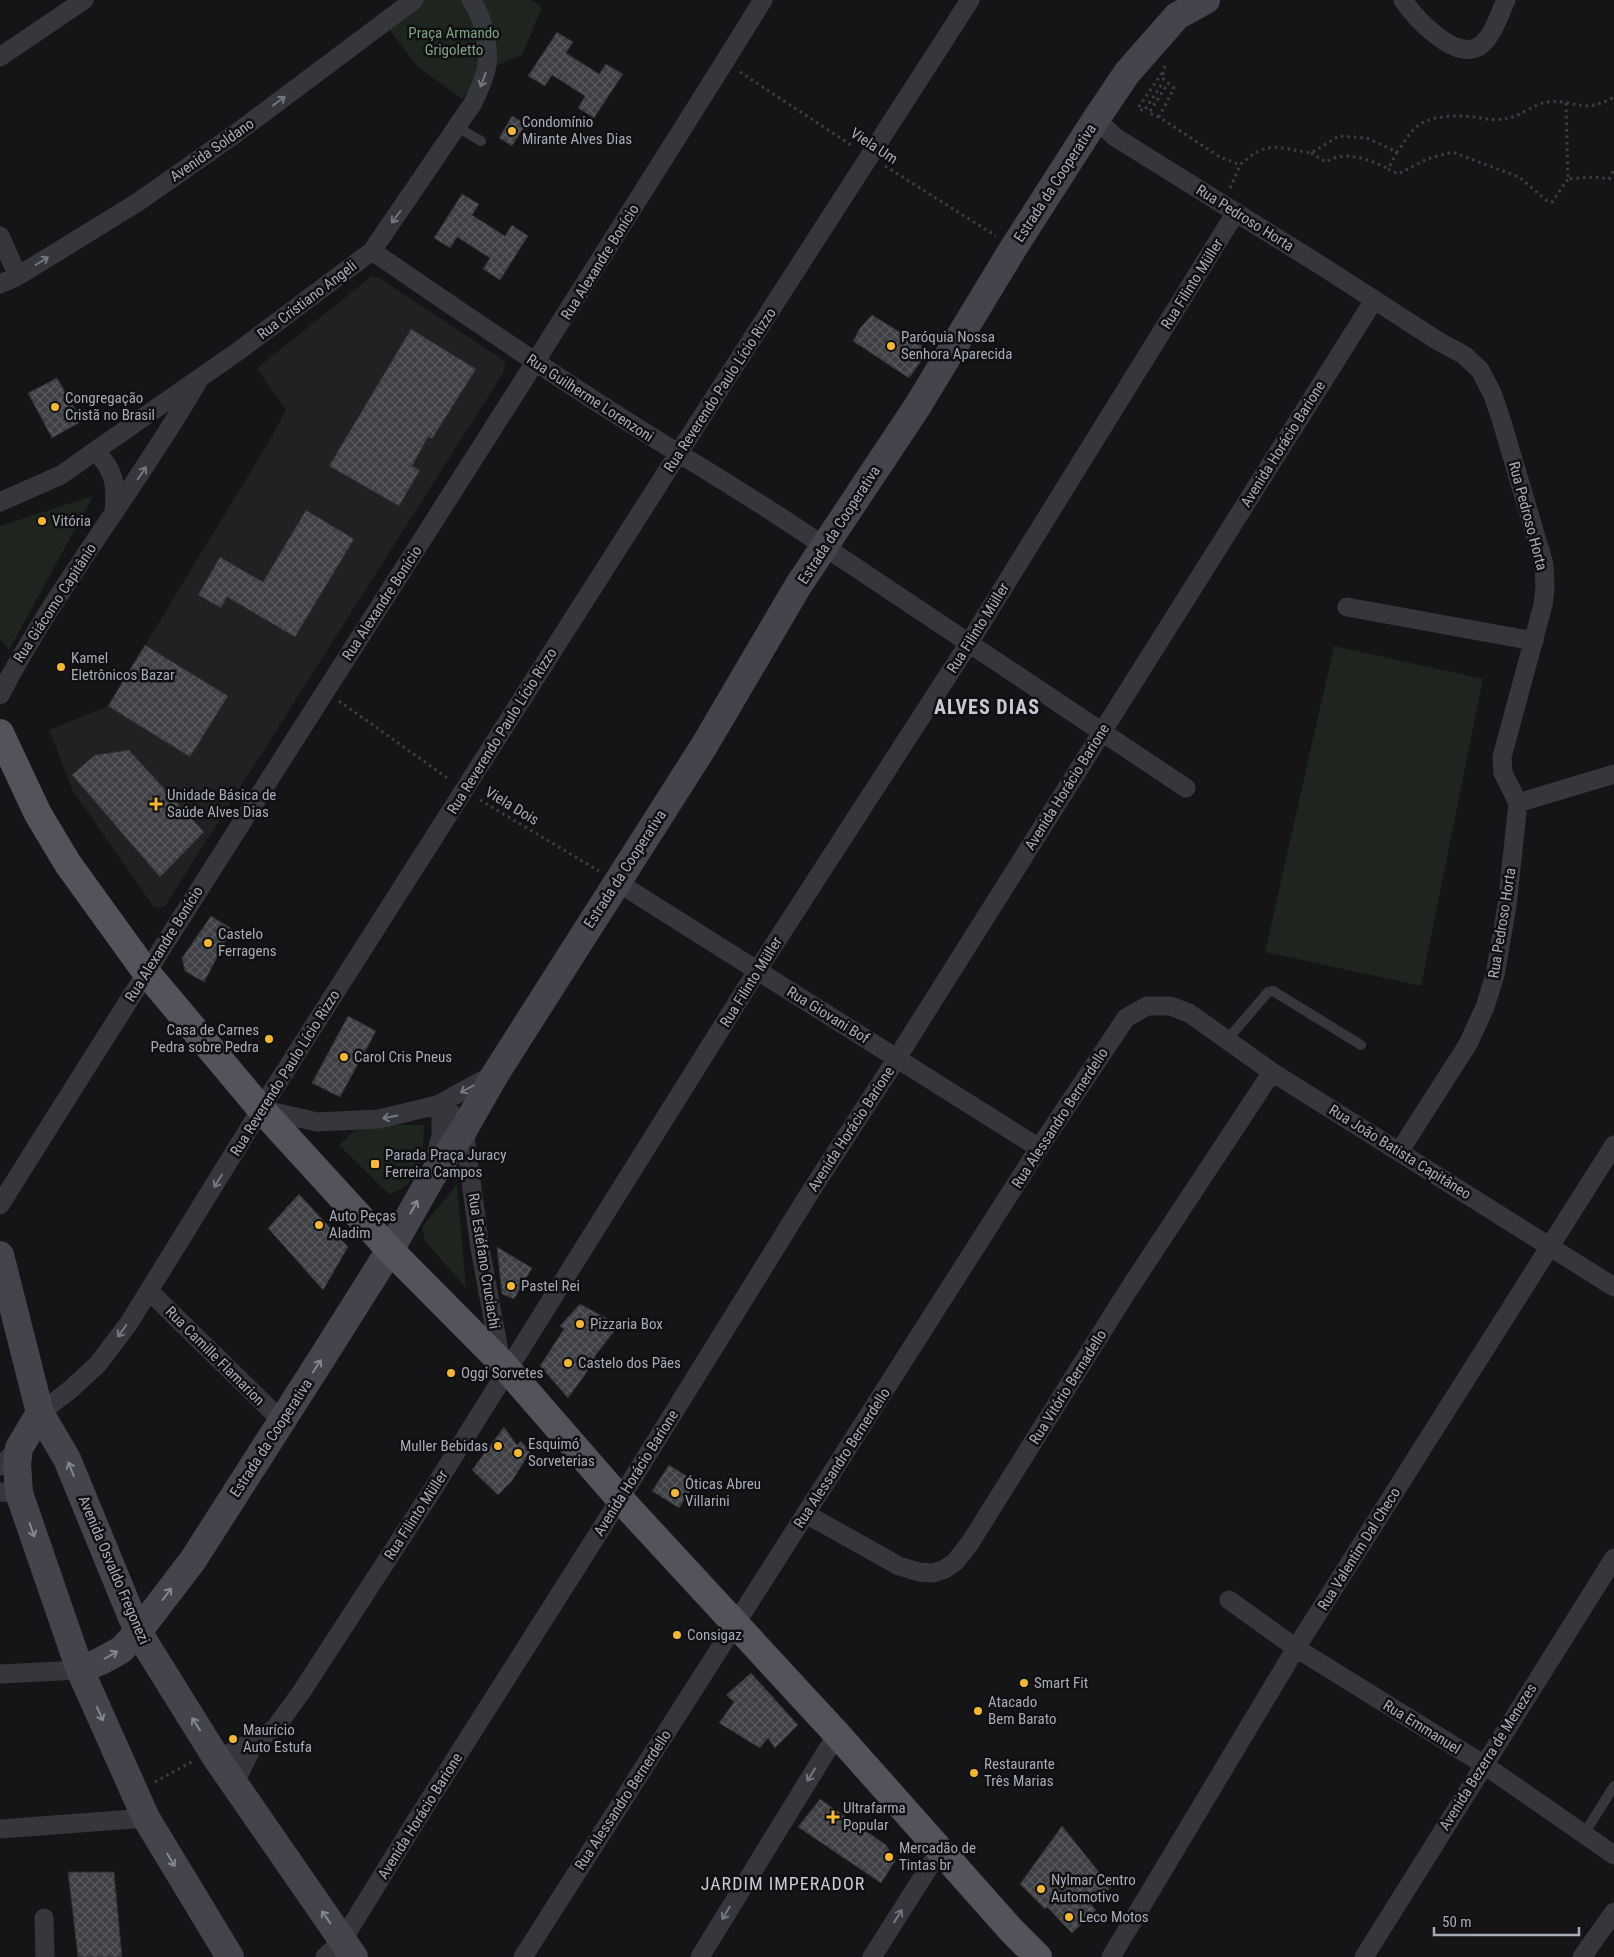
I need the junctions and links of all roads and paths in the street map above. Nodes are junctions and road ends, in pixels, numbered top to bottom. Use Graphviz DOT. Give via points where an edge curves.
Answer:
graph roads {
  1 [pos="84,0"];
  2 [pos="414,0"];
  3 [pos="471,0"];
  4 [pos="763,0"];
  5 [pos="970,0"];
  6 [pos="1206,0"];
  7 [pos="1403,0"];
  8 [pos="1506,0"];
  9 [pos="0,57"];
  10 [pos="1160,58"];
  11 [pos="725,61"];
  12 [pos="1163,72"];
  13 [pos="1614,97"];
  14 [pos="1566,102"];
  15 [pos="1159,117"];
  16 [pos="1096,119"];
  17 [pos="457,127"];
  18 [pos="481,141"];
  19 [pos="1397,152"];
  20 [pos="1311,153"];
  21 [pos="870,158"];
  22 [pos="1240,165"];
  23 [pos="1388,169"];
  24 [pos="1614,170"];
  25 [pos="1568,179"];
  26 [pos="1229,191"];
  27 [pos="1236,212"];
  28 [pos="0,236"];
  29 [pos="1014,247"];
  30 [pos="372,251"];
  31 [pos="18,276"];
  32 [pos="0,284"];
  33 [pos="1374,300"];
  34 [pos="536,364"];
  35 [pos="200,378"];
  36 [pos="96,452"];
  37 [pos="678,454"];
  38 [pos="0,502"];
  39 [pos="114,513"];
  40 [pos="825,547"];
  41 [pos="1347,607"];
  42 [pos="1534,642"];
  43 [pos="969,643"];
  44 [pos="325,692"];
  45 [pos="0,695"];
  46 [pos="1102,731"];
  47 [pos="0,733"];
  48 [pos="1614,774"];
  49 [pos="1186,788"];
  50 [pos="464,790"];
  51 [pos="1518,803"];
  52 [pos="617,882"];
  53 [pos="758,971"];
  54 [pos="146,972"];
  55 [pos="1189,1013"];
  56 [pos="1227,1040"];
  57 [pos="1361,1045"];
  58 [pos="897,1058"];
  59 [pos="1272,1072"];
  60 [pos="496,1073"];
  61 [pos="439,1106"];
  62 [pos="261,1109"];
  63 [pos="464,1129"];
  64 [pos="1614,1145"];
  65 [pos="1039,1148"];
  66 [pos="1399,1152"];
  67 [pos="431,1178"];
  68 [pos="0,1205"];
  69 [pos="1550,1246"];
  70 [pos="390,1250"];
  71 [pos="0,1255"];
  72 [pos="1614,1287"];
  73 [pos="149,1291"];
  74 [pos="504,1367"];
  75 [pos="40,1413"];
  76 [pos="282,1421"];
  77 [pos="10,1457"];
  78 [pos="9,1493"];
  79 [pos="620,1499"];
  80 [pos="806,1514"];
  81 [pos="1614,1558"];
  82 [pos="1229,1600"];
  83 [pos="735,1625"];
  84 [pos="138,1632"];
  85 [pos="1296,1648"];
  86 [pos="80,1670"];
  87 [pos="0,1674"];
  88 [pos="837,1734"];
  89 [pos="255,1742"];
  90 [pos="207,1759"];
  91 [pos="1483,1764"];
  92 [pos="234,1784"];
  93 [pos="149,1785"];
  94 [pos="1614,1786"];
  95 [pos="146,1818"];
  96 [pos="0,1828"];
  97 [pos="1584,1834"];
  98 [pos="940,1850"];
  99 [pos="1614,1855"];
  100 [pos="1614,1912"];
  101 [pos="44,1918"];
  102 [pos="340,1952"];
  103 [pos="45,1957"];
  104 [pos="230,1957"];
  105 [pos="523,1957"];
  106 [pos="700,1957"];
  107 [pos="872,1957"];
  108 [pos="1038,1957"];
  109 [pos="1111,1957"];
  110 [pos="1364,1957"];
  111 [pos="1582,1957"];
  1 -- 9 [label="street"];
  31 -- 2 [label="street, Avenida Soldano, one-way" via="138,202 219,146"];
  3 -- 17 [label="street, Rua Cristiano Angeli, one-way" via="484,32 487,69 473,103"];
  4 -- 11 [label="street, Rua Alexandre Bonício"];
  5 -- 21 [label="street, Rua Reverendo Paulo Lício Rizzo"];
  6 -- 16 [label="street, Estrada da Cooperativa" via="1178,16 1127,73"];
  7 -- 8 [label="street" via="1443,40 1464,49 1479,46 1489,35"];
  10 -- 12 [label="path" via="1165,65"];
  11 -- 21 [label="path, Viela Um"];
  11 -- 34 [label="street, Rua Alexandre Bonício"];
  12 -- 15 [label="path" via="1162,78 1174,88"];
  12 -- 15 [label="path" via="1138,108 1144,110 1161,85 1165,88 1149,113"];
  13 -- 14 [label="path" via="1587,107"];
  14 -- 19 [label="path" via="1546,102 1510,118 1496,120 1468,116 1439,117 1416,127"];
  14 -- 25 [label="path"];
  15 -- 22 [label="path" via="1220,157"];
  16 -- 27 [label="street, Rua Pedroso Horta" via="1115,137"];
  16 -- 29 [label="street, Estrada da Cooperativa"];
  17 -- 18 [label="lane"];
  17 -- 30 [label="street, Rua Cristiano Angeli, one-way"];
  19 -- 20 [label="path" via="1367,138 1339,136"];
  19 -- 23 [label="path"];
  20 -- 22 [label="path" via="1272,146 1251,155"];
  20 -- 23 [label="path" via="1326,162 1342,156 1372,160"];
  21 -- 29 [label="path, Viela Um"];
  21 -- 37 [label="street, Rua Reverendo Paulo Lício Rizzo"];
  22 -- 26 [label="path"];
  23 -- 25 [label="path" via="1398,174 1427,159 1452,152 1519,176 1552,202"];
  24 -- 25 [label="path" via="1609,179"];
  27 -- 33 [label="street, Rua Pedroso Horta"];
  27 -- 43 [label="street, Rua Filinto Müller"];
  28 -- 31 [label="street"];
  29 -- 40 [label="street, Estrada da Cooperativa" via="917,407"];
  30 -- 34 [label="street, Rua Guilherme Lorenzoni"];
  30 -- 35 [label="street, Rua Cristiano Angeli"];
  31 -- 32 [label="street, Avenida Soldano"];
  33 -- 42 [label="street, Rua Pedroso Horta" via="1464,355 1480,370 1492,393 1544,564 1545,587"];
  33 -- 46 [label="street, Avenida Horácio Barione"];
  34 -- 37 [label="street, Rua Guilherme Lorenzoni"];
  34 -- 44 [label="street, Rua Alexandre Bonício"];
  35 -- 36 [label="street, Rua Cristiano Angeli"];
  39 -- 35 [label="street, Rua Giácomo Capitânio, one-way"];
  36 -- 38 [label="street, Rua Cristiano Angeli" via="61,475"];
  36 -- 39 [label="street" via="109,466 113,478"];
  37 -- 40 [label="street, Rua Guilherme Lorenzoni"];
  37 -- 50 [label="street, Rua Reverendo Paulo Lício Rizzo"];
  39 -- 45 [label="street, Rua Giácomo Capitânio" via="23,651"];
  40 -- 43 [label="street, Rua Guilherme Lorenzoni"];
  40 -- 52 [label="street, Estrada da Cooperativa"];
  41 -- 42 [label="street"];
  42 -- 51 [label="street, Rua Pedroso Horta" via="1502,757 1503,773"];
  43 -- 46 [label="street, Rua Guilherme Lorenzoni"];
  43 -- 53 [label="street, Rua Filinto Müller"];
  44 -- 50 [label="path, Viela Dois"];
  44 -- 54 [label="street, Rua Alexandre Bonício"];
  46 -- 49 [label="street, Rua Guilherme Lorenzoni"];
  46 -- 58 [label="street, Avenida Horácio Barione"];
  47 -- 54 [label="main road" via="38,814 68,864"];
  48 -- 51 [label="street"];
  50 -- 52 [label="path, Viela Dois"];
  50 -- 62 [label="street, Rua Reverendo Paulo Lício Rizzo"];
  51 -- 66 [label="street, Rua Pedroso Horta" via="1502,940 1485,1007 1468,1044"];
  52 -- 53 [label="street, Rua Giovani Bof"];
  52 -- 60 [label="street, Estrada da Cooperativa"];
  53 -- 58 [label="street, Rua Giovani Bof"];
  53 -- 74 [label="street, Rua Filinto Müller"];
  54 -- 62 [label="main road"];
  54 -- 68 [label="street, Rua Alexandre Bonício"];
  55 -- 56 [label="street, Rua João Batista Capitâneo"];
  55 -- 65 [label="street, Rua Alessandro Bernerdello" via="1170,1006 1146,1006 1126,1018"];
  56 -- 57 [label="lane" via="1268,992 1273,991"];
  56 -- 59 [label="street, Rua João Batista Capitâneo"];
  58 -- 65 [label="street, Rua Giovani Bof"];
  58 -- 79 [label="street, Avenida Horácio Barione"];
  59 -- 66 [label="street, Rua João Batista Capitâneo"];
  59 -- 80 [label="street, Rua Vitório Bernadello" via="955,1562 933,1573 899,1566"];
  60 -- 61 [label="street, Estrada da Cooperativa, one-way"];
  60 -- 63 [label="street, Estrada da Cooperativa"];
  61 -- 62 [label="street, one-way" via="379,1119 344,1122 317,1122"];
  61 -- 63 [label="street" via="452,1114"];
  61 -- 67 [label="street, Estrada da Cooperativa" via="440,1135"];
  62 -- 70 [label="main road"];
  62 -- 73 [label="street, Rua Reverendo Paulo Lício Rizzo, one-way"];
  63 -- 67 [label="street, Estrada da Cooperativa"];
  63 -- 74 [label="street, Rua Estéfano Cruciachi" via="480,1248"];
  64 -- 69 [label="street, Rua Valentim Dal Checo"];
  65 -- 80 [label="street, Rua Alessandro Bernerdello"];
  66 -- 69 [label="street, Rua João Batista Capitâneo"];
  70 -- 67 [label="street, Estrada da Cooperativa, one-way"];
  69 -- 72 [label="street, Rua João Batista Capitâneo"];
  69 -- 85 [label="street, Rua Valentim Dal Checo"];
  70 -- 74 [label="main road"];
  76 -- 70 [label="street, Estrada da Cooperativa, one-way"];
  71 -- 75 [label="street, Avenida Osvaldo Fregonezi"];
  73 -- 75 [label="street, Rua Reverendo Paulo Lício Rizzo, one-way" via="98,1364"];
  73 -- 76 [label="street, Rua Camille Flamarion"];
  74 -- 79 [label="main road"];
  74 -- 89 [label="street, Rua Filinto Müller" via="425,1502 302,1691 276,1726"];
  75 -- 77 [label="street, Rua Reverendo Paulo Lício Rizzo"];
  84 -- 75 [label="street, Avenida Osvaldo Fregonezi, one-way" via="67,1459"];
  84 -- 76 [label="street, Estrada da Cooperativa, one-way" via="193,1560"];
  77 -- 78 [label="street" via="17,1464"];
  78 -- 86 [label="street, one-way"];
  79 -- 83 [label="main road"];
  79 -- 102 [label="street, Avenida Horácio Barione" via="419,1815"];
  80 -- 83 [label="street, Rua Alessandro Bernerdello"];
  81 -- 91 [label="street, Avenida Bezerra de Menezes"];
  82 -- 85 [label="street, Rua Emmanuel"];
  83 -- 88 [label="main road"];
  83 -- 105 [label="street, Rua Alessandro Bernerdello"];
  86 -- 84 [label="street, Estrada da Cooperativa, one-way" via="120,1650"];
  90 -- 84 [label="street, Avenida Osvaldo Fregonezi, one-way"];
  85 -- 91 [label="street, Rua Emmanuel"];
  85 -- 109 [label="street, Rua Valentim Dal Checo"];
  86 -- 87 [label="street"];
  86 -- 95 [label="street, one-way"];
  88 -- 98 [label="main road"];
  88 -- 106 [label="street, one-way"];
  89 -- 90 [label="street, Rua Filinto Müller"];
  89 -- 92 [label="street, Rua Filinto Müller"];
  90 -- 92 [label="street, Avenida Osvaldo Fregonezi"];
  90 -- 93 [label="path"];
  91 -- 97 [label="street, Rua Emmanuel"];
  91 -- 110 [label="street, Avenida Bezerra de Menezes"];
  102 -- 92 [label="street, Avenida Osvaldo Fregonezi, one-way"];
  94 -- 97 [label="lane"];
  95 -- 96 [label="street"];
  95 -- 104 [label="street, one-way"];
  97 -- 99 [label="street, Rua Emmanuel"];
  107 -- 98 [label="street, one-way"];
  98 -- 108 [label="main road"];
  100 -- 111 [label="street"];
  101 -- 103 [label="street"];
}
